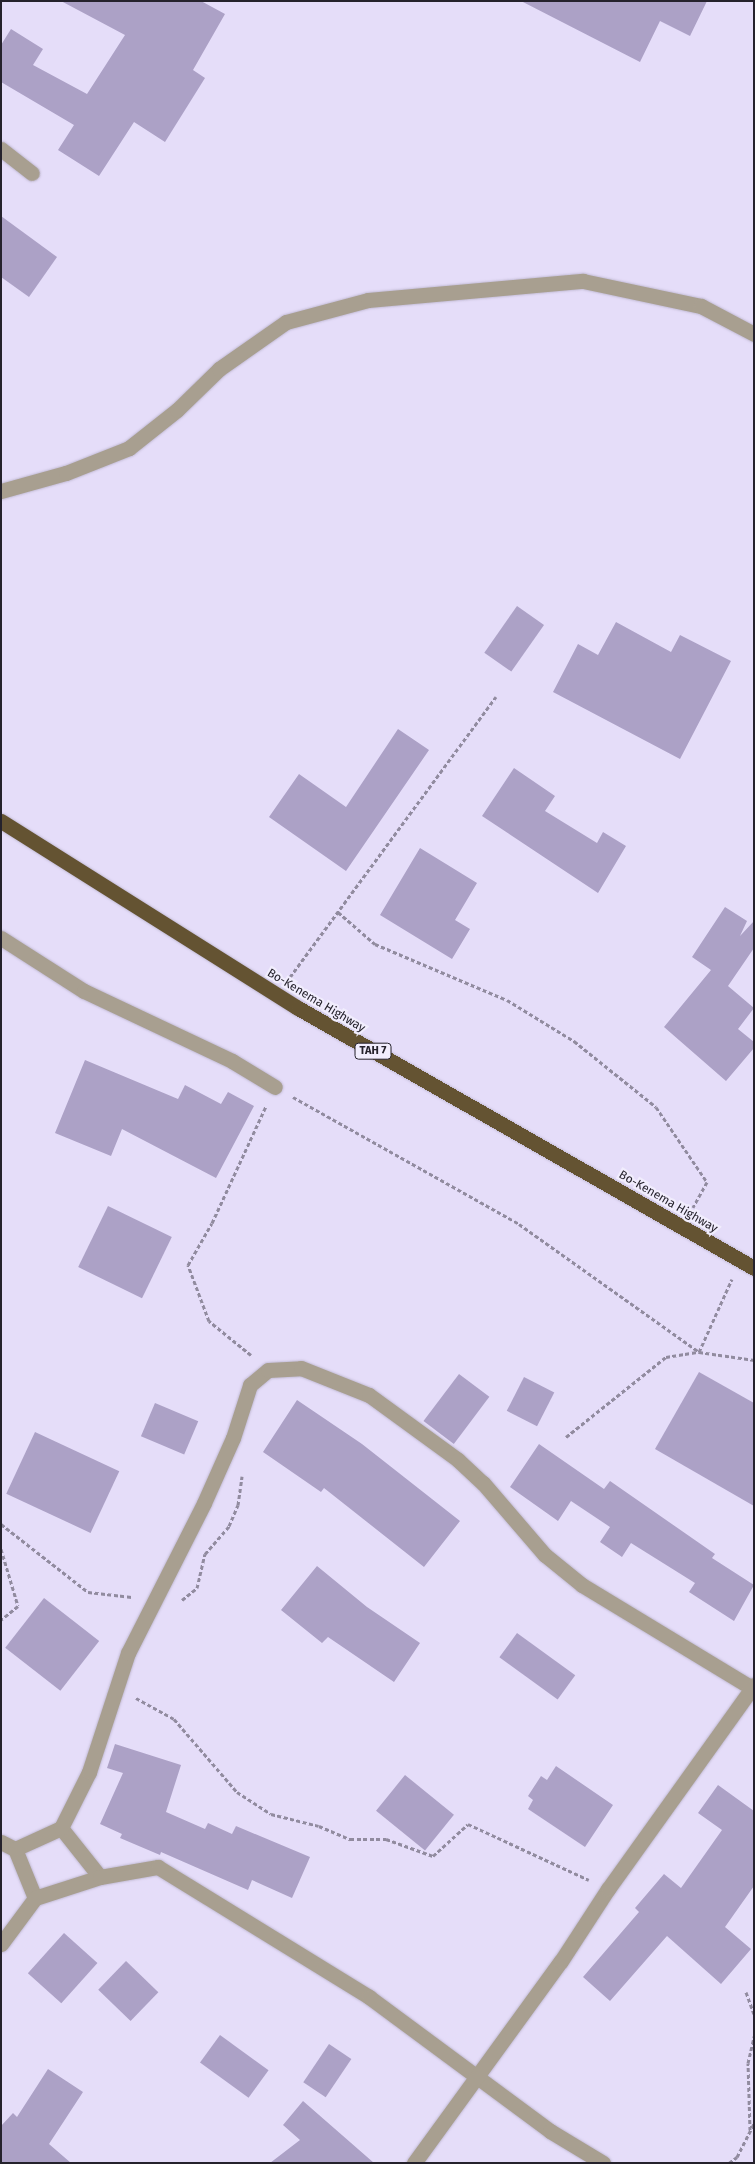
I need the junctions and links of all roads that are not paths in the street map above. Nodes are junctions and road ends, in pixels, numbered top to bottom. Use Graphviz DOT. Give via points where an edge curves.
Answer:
graph roads {
  1 [pos="1,149"];
  2 [pos="32,173"];
  3 [pos="754,334"];
  4 [pos="1,491"];
  5 [pos="1,821"];
  6 [pos="1,938"];
  7 [pos="275,1087"];
  8 [pos="754,1268"];
  9 [pos="753,1687"];
  10 [pos="61,1828"];
  11 [pos="1,1842"];
  12 [pos="15,1849"];
  13 [pos="100,1877"];
  14 [pos="35,1898"];
  15 [pos="1,1944"];
  16 [pos="478,2075"];
  17 [pos="414,2163"];
  18 [pos="603,2163"];
  1 -- 2 [label="street"];
  3 -- 4 [label="street" via="701,306 583,281 368,300 286,322 219,368 177,410 129,448 66,473"];
  5 -- 8 [label="highway, Bo-Kenema Highway / TAH 7" via="276,995"];
  6 -- 7 [label="street" via="84,990 232,1061"];
  9 -- 10 [label="street" via="582,1585 545,1555 483,1483 458,1460 369,1395 301,1368 268,1370 250,1385 233,1438 128,1654 89,1772"];
  9 -- 16 [label="street"];
  10 -- 12 [label="street"];
  10 -- 13 [label="street"];
  11 -- 12 [label="street"];
  12 -- 14 [label="street"];
  13 -- 14 [label="street"];
  13 -- 16 [label="street" via="158,1867 369,1997"];
  14 -- 15 [label="street"];
  16 -- 17 [label="street"];
  16 -- 18 [label="street" via="550,2131"];
}
